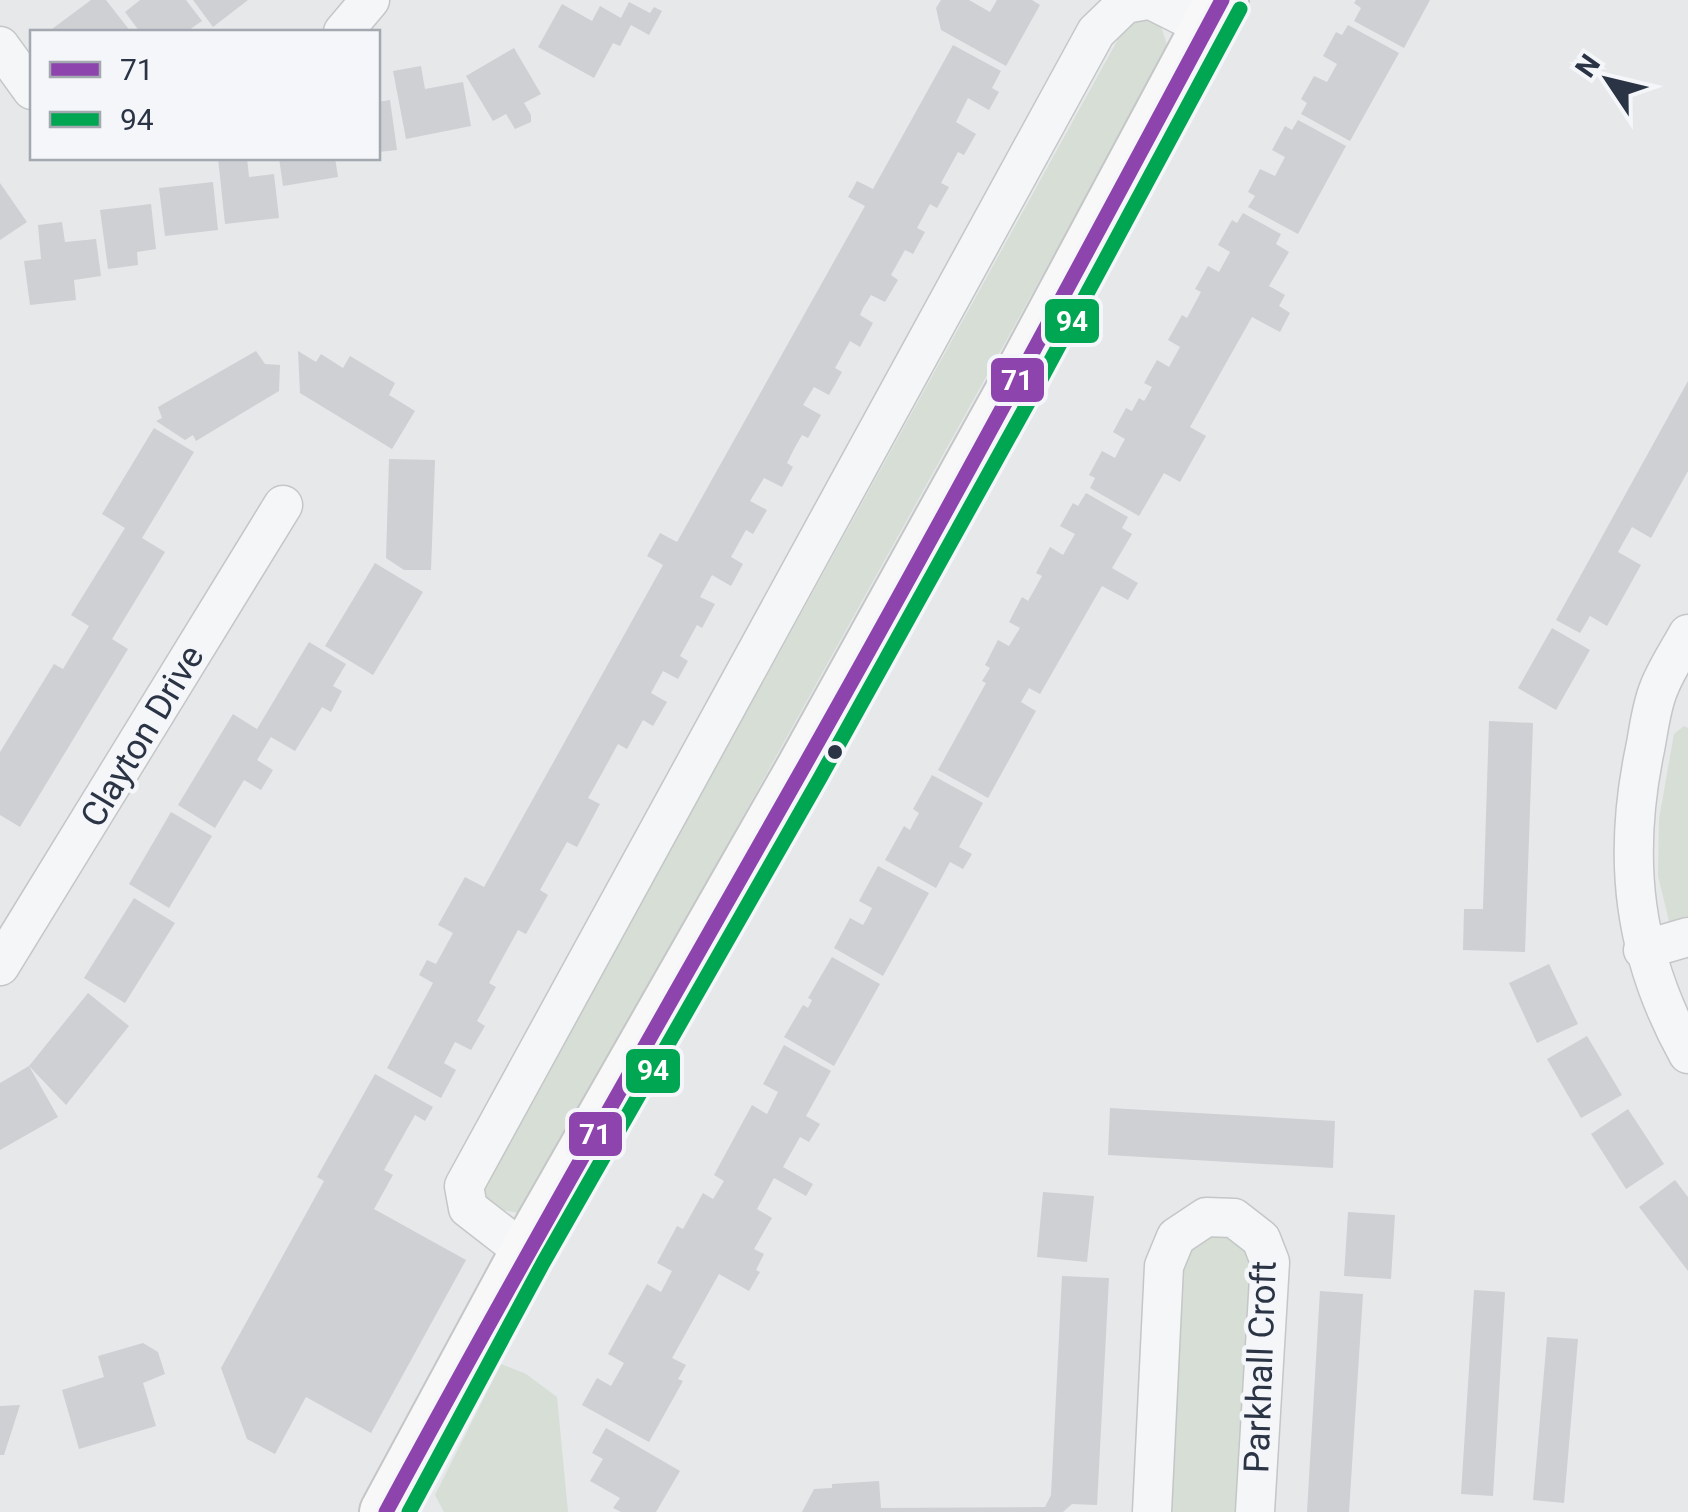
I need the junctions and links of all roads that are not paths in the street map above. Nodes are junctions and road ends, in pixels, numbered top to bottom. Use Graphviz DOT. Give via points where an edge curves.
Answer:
graph roads {
  1 [pos="370,0"];
  2 [pos="1149,0"];
  3 [pos="1215,14"];
  4 [pos="346,30"];
  5 [pos="0,46"];
  6 [pos="30,87"];
  7 [pos="283,505"];
  8 [pos="1688,634"];
  9 [pos="1673,699"];
  10 [pos="1688,938"];
  11 [pos="1644,950"];
  12 [pos="2,958"];
  13 [pos="1688,1054"];
  14 [pos="526,1253"];
  15 [pos="386,1512"];
  16 [pos="1152,1512"];
  17 [pos="1255,1512"];
  1 -- 4 [label="street"];
  2 -- 3 [label="street"];
  2 -- 14 [label="street" via="1125,4 1096,32 464,1186 468,1208"];
  3 -- 14 [label="main road" via="970,466"];
  5 -- 6 [label="street"];
  7 -- 12 [label="street, Clayton Drive"];
  8 -- 9 [label="street"];
  9 -- 11 [label="street" via="1637,798 1637,920"];
  10 -- 11 [label="street"];
  11 -- 13 [label="street"];
  14 -- 15 [label="main road"];
  16 -- 17 [label="street, Parkhall Croft" via="1164,1266 1176,1237 1206,1217 1234,1218 1261,1238 1270,1262"];
}
